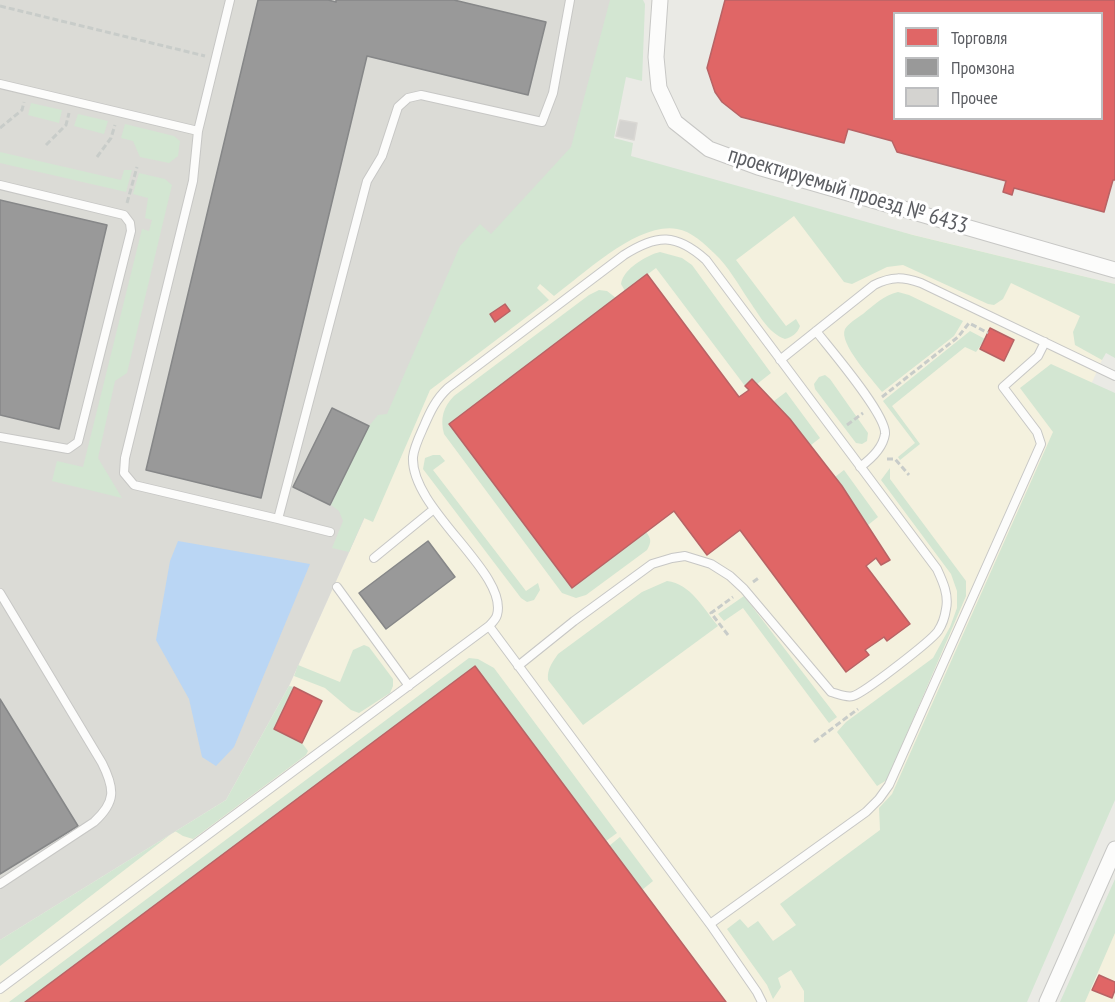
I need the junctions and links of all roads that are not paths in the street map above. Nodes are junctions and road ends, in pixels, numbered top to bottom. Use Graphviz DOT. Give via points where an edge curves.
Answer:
graph roads {
  1 [pos="230,0"];
  2 [pos="570,0"];
  3 [pos="660,0"];
  4 [pos="0,84"];
  5 [pos="198,131"];
  6 [pos="0,185"];
  7 [pos="1115,270"];
  8 [pos="816,331"];
  9 [pos="1045,342"];
  10 [pos="780,360"];
  11 [pos="1115,376"];
  12 [pos="0,437"];
  13 [pos="860,467"];
  14 [pos="434,509"];
  15 [pos="278,519"];
  16 [pos="330,532"];
  17 [pos="374,558"];
  18 [pos="337,587"];
  19 [pos="0,593"];
  20 [pos="489,626"];
  21 [pos="518,666"];
  22 [pos="409,686"];
  23 [pos="1115,849"];
  24 [pos="0,884"];
  25 [pos="710,924"];
  26 [pos="0,989"];
  27 [pos="762,1002"];
  28 [pos="1047,1002"];
  1 -- 5 [label="lane"];
  2 -- 15 [label="lane" via="553,93 543,122 421,96 408,98 398,107 382,156 367,181"];
  3 -- 7 [label="street, проектируемый проезд № 6433" via="656,57 659,88 675,122 709,149 758,167"];
  4 -- 5 [label="lane"];
  5 -- 15 [label="lane" via="193,181 124,458 124,473 134,485"];
  6 -- 12 [label="lane" via="124,215 130,223 78,442 68,449"];
  8 -- 9 [label="lane" via="874,285 897,277 921,283"];
  8 -- 10 [label="lane"];
  8 -- 13 [label="lane" via="883,424 885,434 880,447"];
  9 -- 11 [label="lane"];
  9 -- 25 [label="lane" via="1038,356 1003,387 1037,432 1041,444 889,785 866,812"];
  10 -- 13 [label="lane"];
  10 -- 14 [label="lane" via="706,260 680,241 651,241 624,255 438,397 413,457 417,478"];
  13 -- 21 [label="lane" via="937,569 947,600 938,630 928,642 854,696 831,692 730,576 711,564 685,556 652,564"];
  14 -- 17 [label="lane"];
  14 -- 20 [label="lane" via="491,584 497,603 496,616"];
  15 -- 16 [label="lane"];
  18 -- 22 [label="lane"];
  19 -- 24 [label="lane" via="111,779 112,795 107,810 94,822"];
  20 -- 21 [label="lane"];
  20 -- 22 [label="lane"];
  21 -- 25 [label="lane"];
  22 -- 26 [label="lane"];
  23 -- 28 [label="street"];
  25 -- 27 [label="lane"];
}
